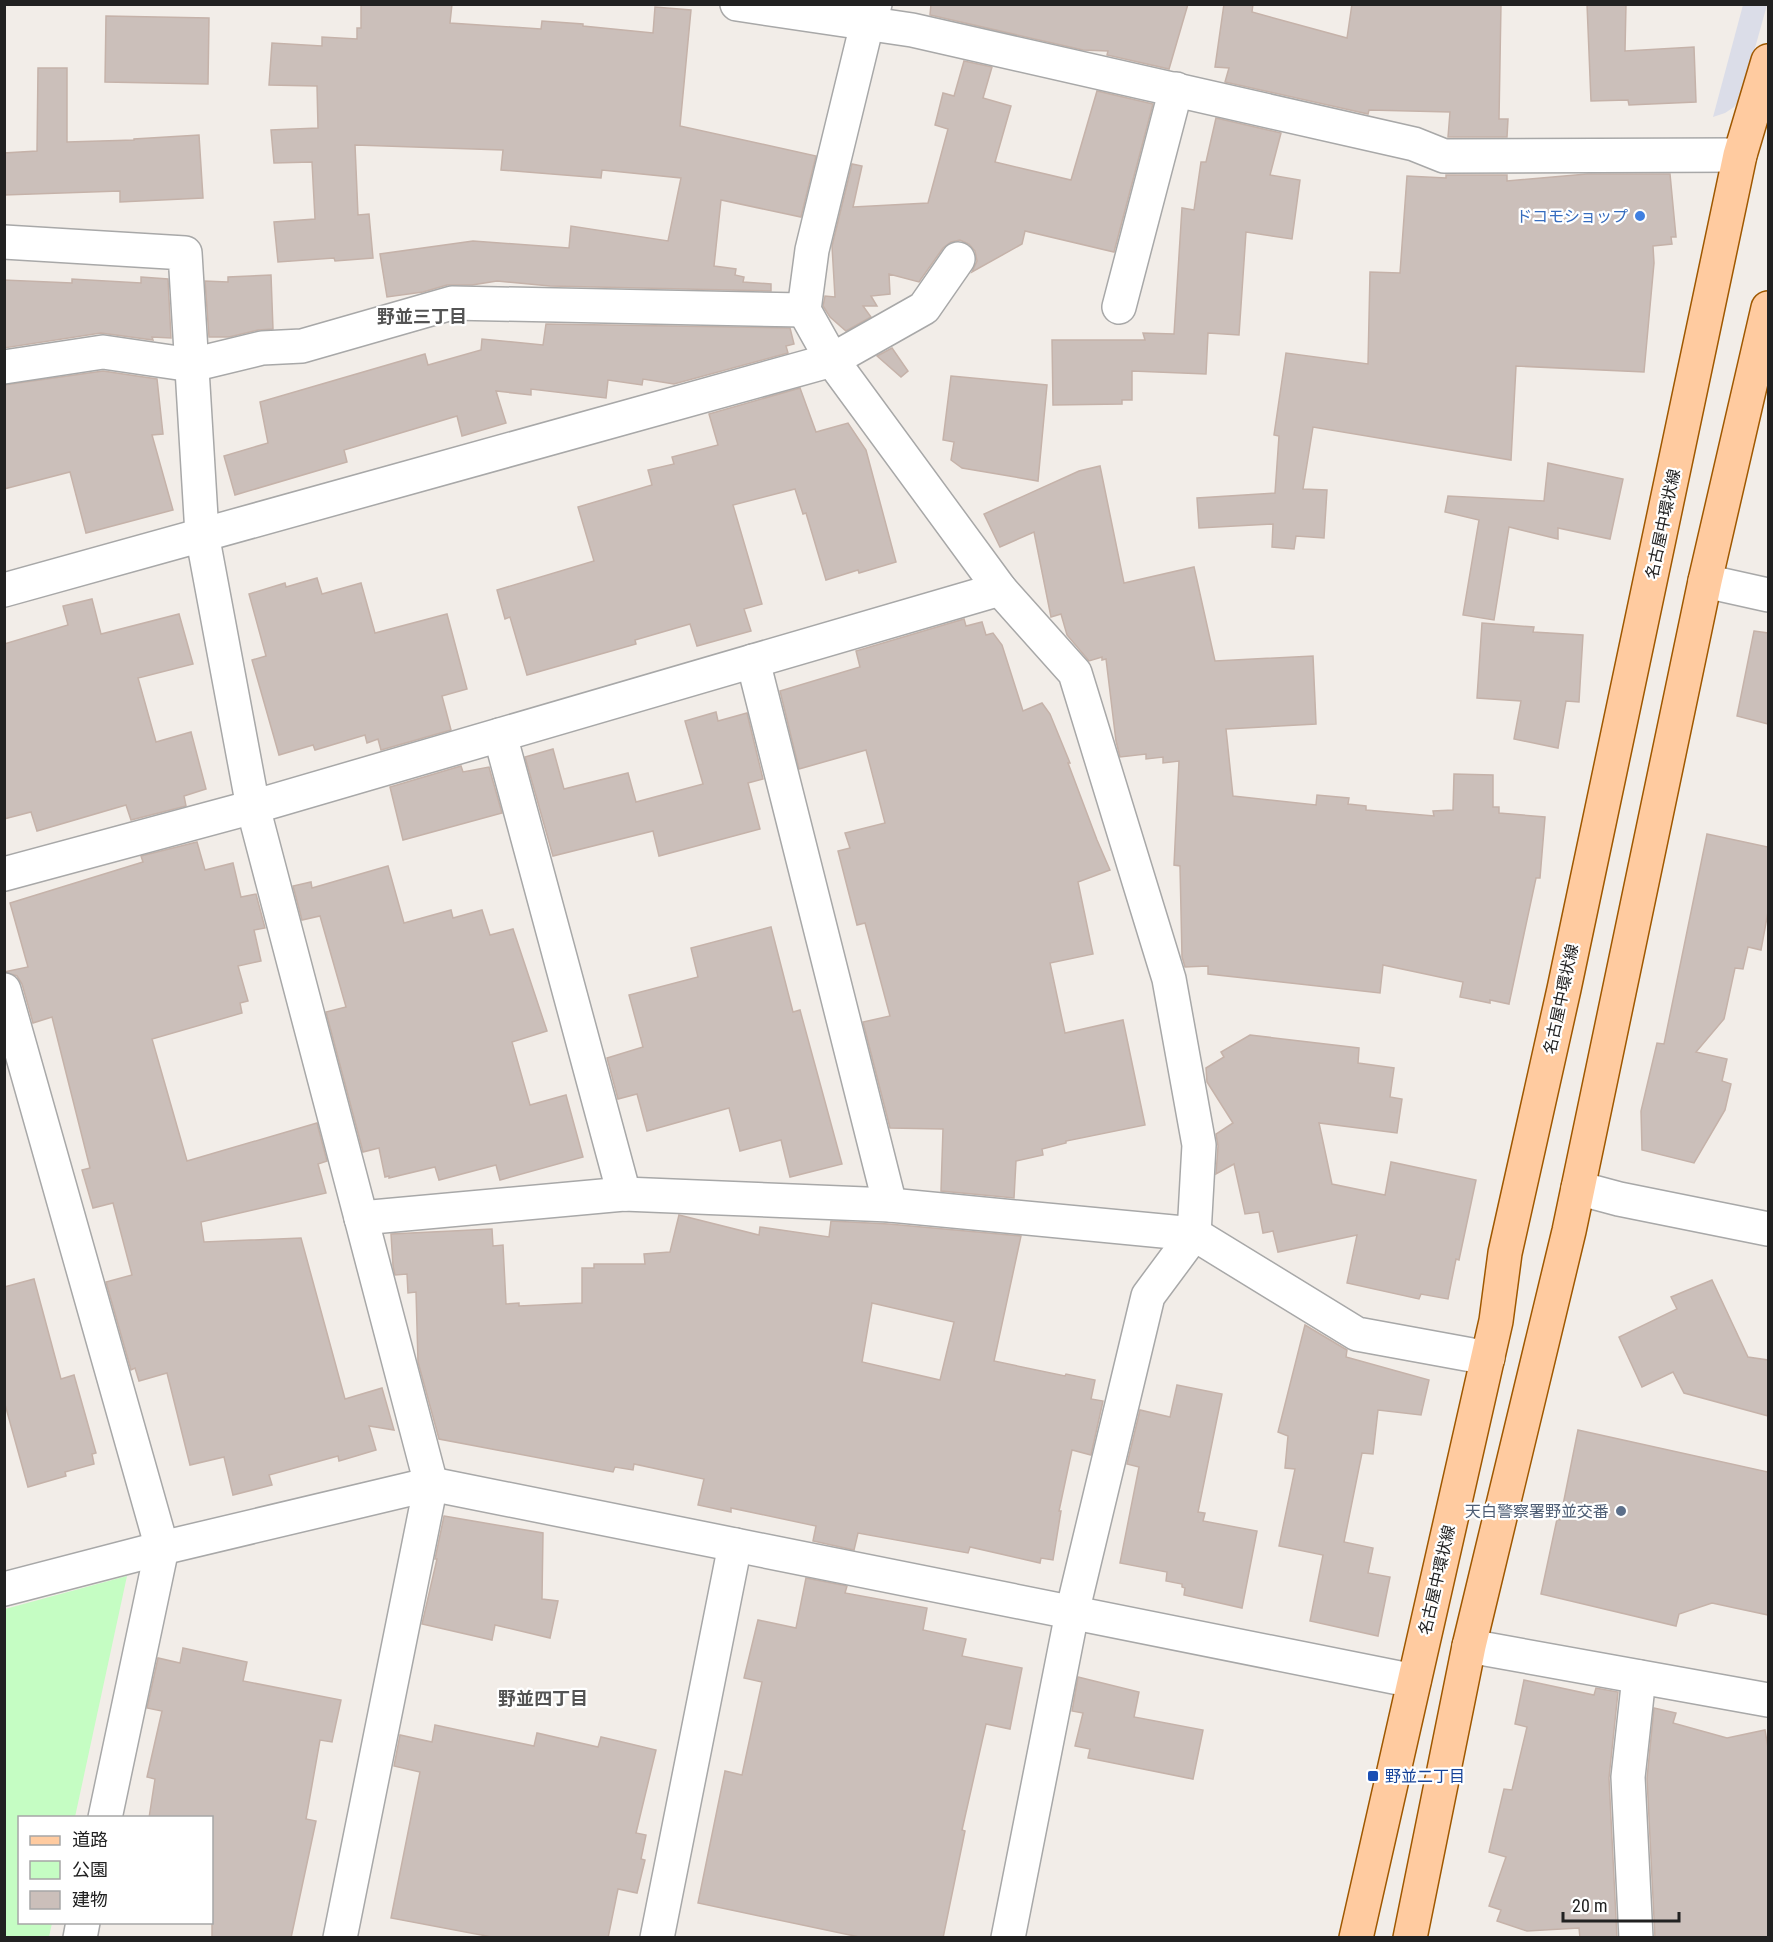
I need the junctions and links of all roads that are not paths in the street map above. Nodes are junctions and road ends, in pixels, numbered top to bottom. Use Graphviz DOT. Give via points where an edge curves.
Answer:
graph roads {
  1 [pos="737,4"];
  2 [pos="871,14"];
  3 [pos="1768,61"];
  4 [pos="1176,90"];
  5 [pos="1740,155"];
  6 [pos="4,242"];
  7 [pos="958,259"];
  8 [pos="1119,307"];
  9 [pos="1768,308"];
  10 [pos="804,310"];
  11 [pos="832,360"];
  12 [pos="192,365"];
  13 [pos="4,367"];
  14 [pos="202,534"];
  15 [pos="1706,581"];
  16 [pos="1000,589"];
  17 [pos="4,590"];
  18 [pos="1768,595"];
  19 [pos="753,661"];
  20 [pos="500,735"];
  21 [pos="253,807"];
  22 [pos="4,874"];
  23 [pos="4,990"];
  24 [pos="1578,1188"];
  25 [pos="624,1194"];
  26 [pos="890,1205"];
  27 [pos="360,1218"];
  28 [pos="1768,1229"];
  29 [pos="1194,1233"];
  30 [pos="1488,1358"];
  31 [pos="431,1484"];
  32 [pos="735,1545"];
  33 [pos="162,1548"];
  34 [pos="4,1589"];
  35 [pos="1072,1613"];
  36 [pos="1469,1646"];
  37 [pos="1639,1677"];
  38 [pos="1414,1681"];
  39 [pos="1768,1700"];
  40 [pos="105,1816"];
  41 [pos="340,1938"];
  42 [pos="657,1938"];
  43 [pos="1008,1938"];
  44 [pos="1356,1938"];
  45 [pos="1410,1938"];
  46 [pos="1636,1938"];
  1 -- 2 [label="street"];
  2 -- 4 [label="street" via="912,30"];
  2 -- 10 [label="street" via="812,250"];
  3 -- 5 [label="main road, 名古屋中環状線"];
  4 -- 5 [label="street" via="1414,144 1444,156"];
  4 -- 8 [label="street"];
  5 -- 30 [label="main road, 名古屋中環状線" via="1505,1253"];
  6 -- 12 [label="street" via="185,253"];
  7 -- 11 [label="street" via="924,308"];
  9 -- 15 [label="main road"];
  10 -- 11 [label="street"];
  10 -- 12 [label="street" via="452,303 302,346 262,348"];
  11 -- 14 [label="street"];
  11 -- 16 [label="street"];
  12 -- 13 [label="street" via="103,352"];
  12 -- 14 [label="street"];
  14 -- 17 [label="street"];
  14 -- 21 [label="street"];
  15 -- 18 [label="street"];
  15 -- 24 [label="main road"];
  16 -- 19 [label="street"];
  16 -- 29 [label="street" via="1075,673 1169,979 1198,1145"];
  19 -- 20 [label="street"];
  19 -- 26 [label="street"];
  20 -- 21 [label="street"];
  20 -- 25 [label="street"];
  21 -- 22 [label="street"];
  21 -- 27 [label="street"];
  23 -- 33 [label="street"];
  24 -- 28 [label="street"];
  24 -- 36 [label="main road"];
  25 -- 26 [label="street"];
  25 -- 27 [label="street"];
  26 -- 29 [label="street"];
  27 -- 31 [label="street"];
  29 -- 30 [label="street" via="1357,1335"];
  29 -- 35 [label="street" via="1148,1296"];
  30 -- 38 [label="main road, 名古屋中環状線"];
  31 -- 32 [label="street"];
  31 -- 33 [label="street"];
  31 -- 41 [label="street"];
  32 -- 35 [label="street"];
  32 -- 42 [label="street"];
  33 -- 34 [label="street"];
  33 -- 40 [label="street"];
  35 -- 38 [label="street"];
  35 -- 43 [label="street"];
  36 -- 37 [label="street"];
  36 -- 45 [label="main road"];
  37 -- 39 [label="street"];
  37 -- 46 [label="street" via="1628,1776"];
  38 -- 44 [label="main road, 名古屋中環状線"];
}
